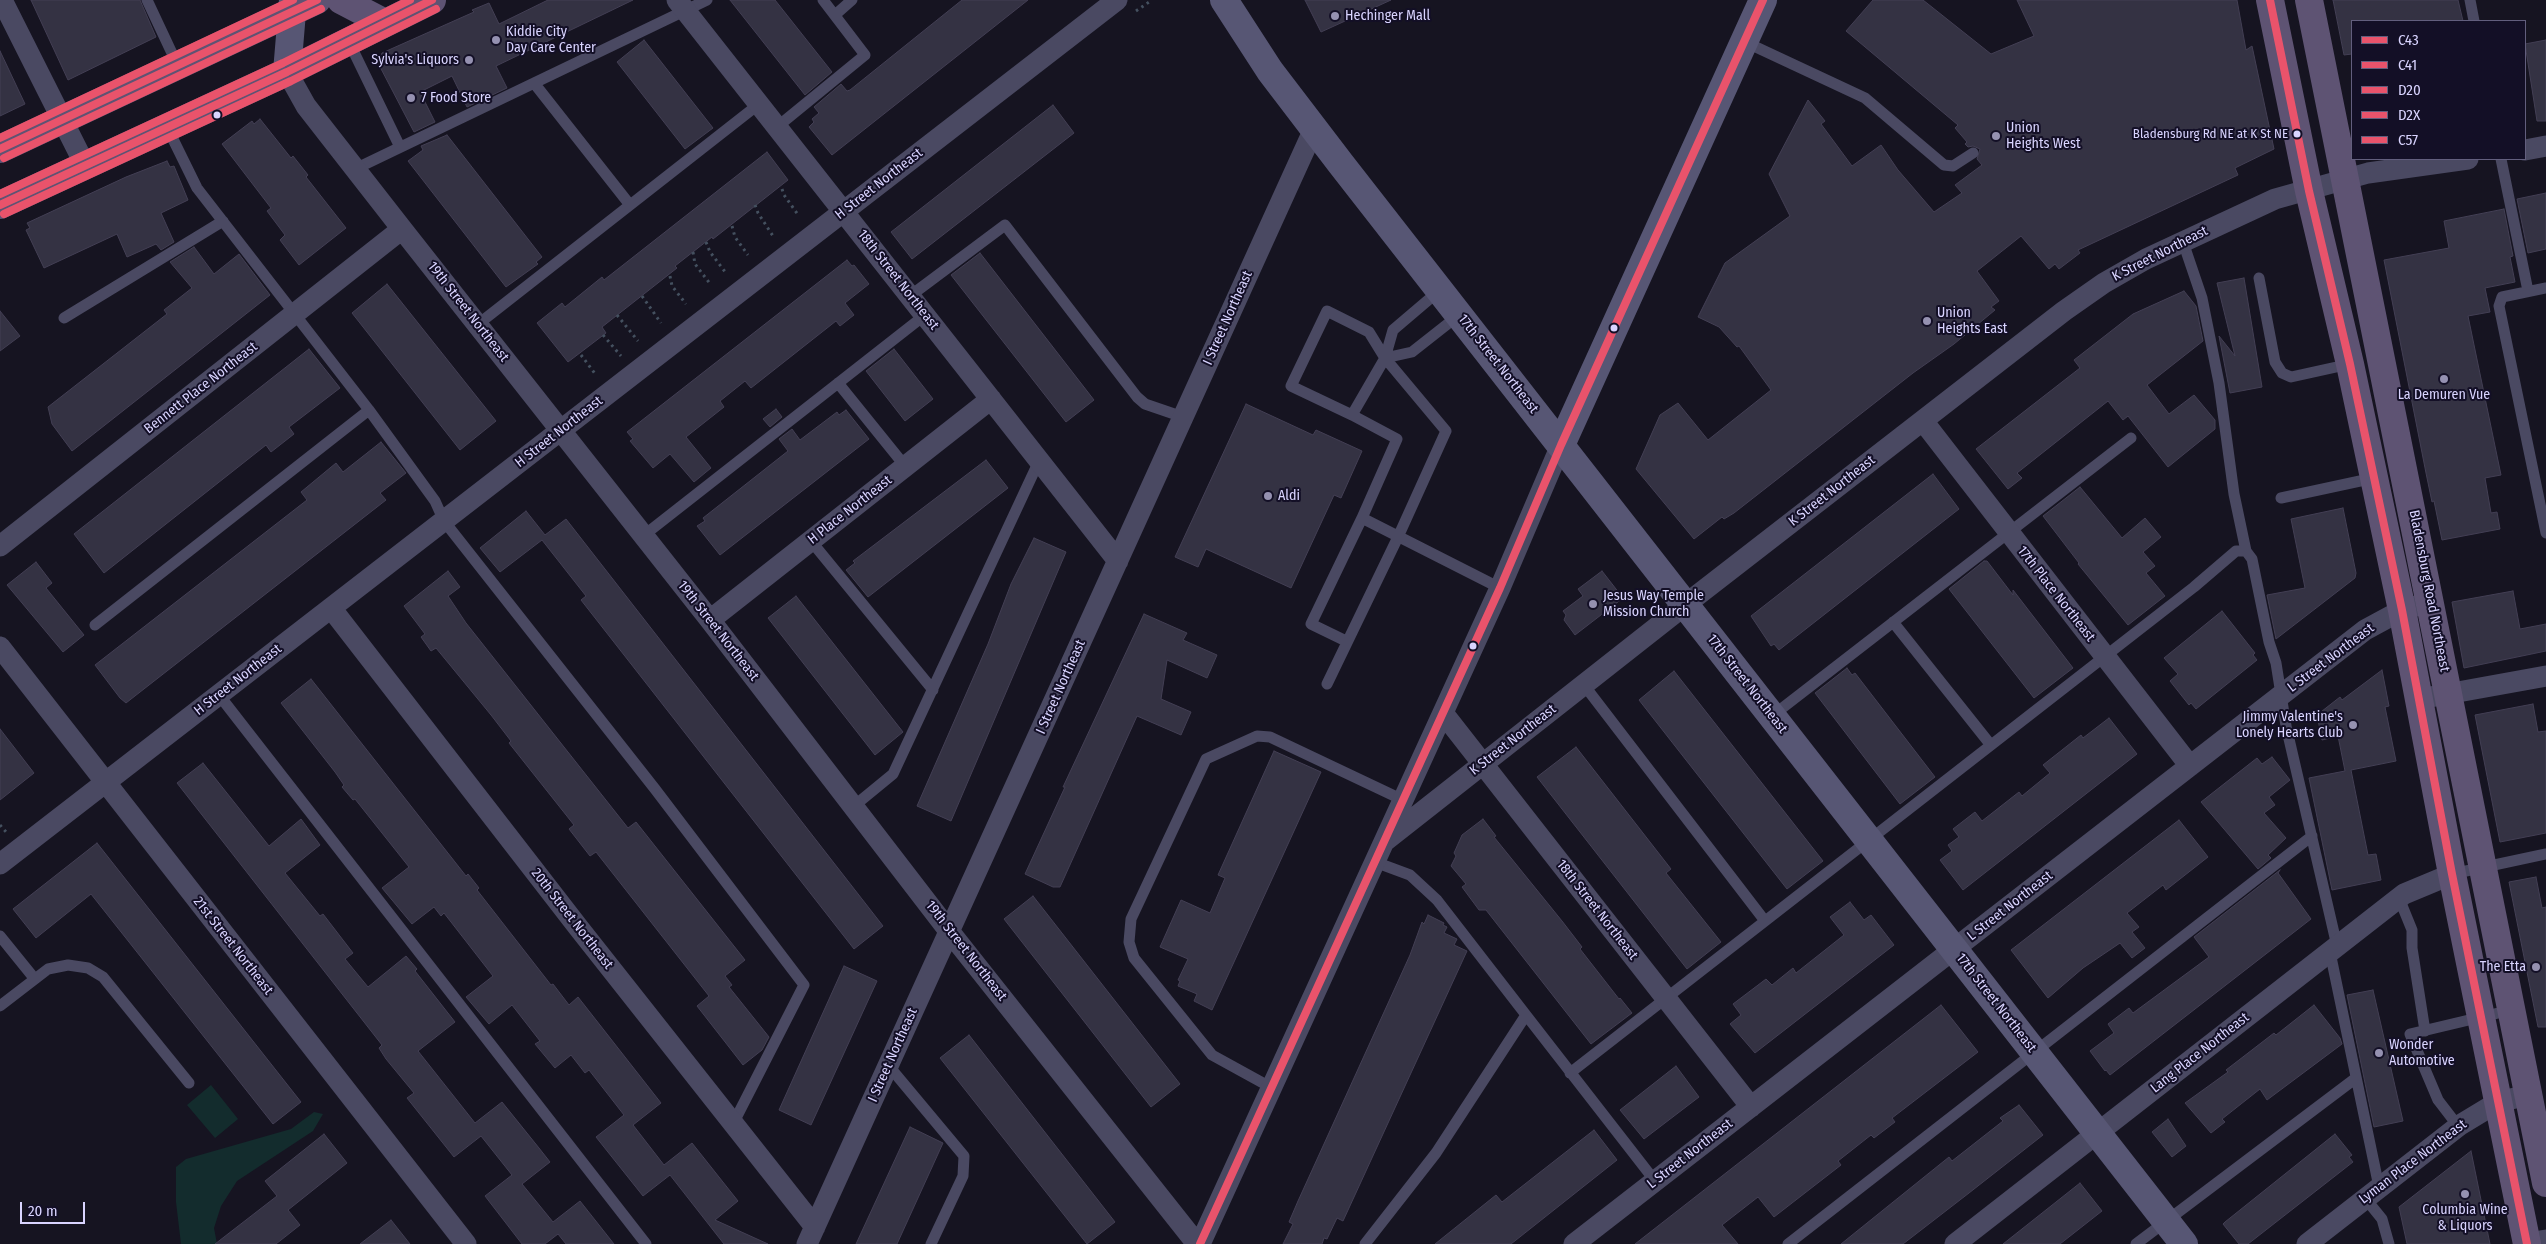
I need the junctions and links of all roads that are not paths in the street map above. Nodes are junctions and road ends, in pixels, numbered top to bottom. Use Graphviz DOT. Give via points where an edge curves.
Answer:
graph roads {
  1 [pos="2,0"];
  2 [pos="148,0"];
  3 [pos="340,0"];
  4 [pos="432,0"];
  5 [pos="707,0"];
  6 [pos="823,0"];
  7 [pos="852,0"];
  8 [pos="1117,0"];
  9 [pos="1224,0"];
  10 [pos="1762,0"];
  11 [pos="2270,0"];
  12 [pos="2309,0"];
  13 [pos="2470,0"];
  14 [pos="301,4"];
  15 [pos="681,5"];
  16 [pos="835,15"];
  17 [pos="2474,20"];
  18 [pos="385,23"];
  19 [pos="1744,41"];
  20 [pos="349,42"];
  21 [pos="178,66"];
  22 [pos="287,72"];
  23 [pos="534,83"];
  24 [pos="759,104"];
  25 [pos="62,119"];
  26 [pos="167,127"];
  27 [pos="777,127"];
  28 [pos="1314,130"];
  29 [pos="2546,146"];
  30 [pos="400,147"];
  31 [pos="0,149"];
  32 [pos="2526,150"];
  33 [pos="1973,153"];
  34 [pos="2461,160"];
  35 [pos="2501,160"];
  36 [pos="85,166"];
  37 [pos="355,169"];
  38 [pos="2345,180"];
  39 [pos="2309,191"];
  40 [pos="0,205"];
  41 [pos="630,205"];
  42 [pos="844,212"];
  43 [pos="223,221"];
  44 [pos="402,230"];
  45 [pos="2183,242"];
  46 [pos="2259,278"];
  47 [pos="2546,288"];
  48 [pos="1440,290"];
  49 [pos="2528,291"];
  50 [pos="910,296"];
  51 [pos="293,315"];
  52 [pos="925,315"];
  53 [pos="1459,315"];
  54 [pos="64,318"];
  55 [pos="477,325"];
  56 [pos="1385,358"];
  57 [pos="2350,364"];
  58 [pos="838,383"];
  59 [pos="991,399"];
  60 [pos="369,410"];
  61 [pos="1352,415"];
  62 [pos="1183,417"];
  63 [pos="1923,421"];
  64 [pos="560,431"];
  65 [pos="2131,438"];
  66 [pos="1561,445"];
  67 [pos="1040,461"];
  68 [pos="905,466"];
  69 [pos="2374,478"];
  70 [pos="2282,498"];
  71 [pos="1362,518"];
  72 [pos="444,520"];
  73 [pos="2008,532"];
  74 [pos="2546,533"];
  75 [pos="643,536"];
  76 [pos="1398,537"];
  77 [pos="811,541"];
  78 [pos="0,546"];
  79 [pos="2246,551"];
  80 [pos="1118,561"];
  81 [pos="1500,588"];
  82 [pos="2431,602"];
  83 [pos="1685,604"];
  84 [pos="331,608"];
  85 [pos="2402,610"];
  86 [pos="710,620"];
  87 [pos="1893,622"];
  88 [pos="95,625"];
  89 [pos="1346,641"];
  90 [pos="0,648"];
  91 [pos="2104,655"];
  92 [pos="2546,676"];
  93 [pos="1326,684"];
  94 [pos="1584,685"];
  95 [pos="933,690"];
  96 [pos="2449,694"];
  97 [pos="219,695"];
  98 [pos="2281,695"];
  99 [pos="2419,699"];
  100 [pos="1443,713"];
  101 [pos="1772,716"];
  102 [pos="1990,744"];
  103 [pos="1483,764"];
  104 [pos="2190,766"];
  105 [pos="106,783"];
  106 [pos="1403,800"];
  107 [pos="854,806"];
  108 [pos="2312,836"];
  109 [pos="1868,839"];
  110 [pos="1385,841"];
  111 [pos="2546,854"];
  112 [pos="1376,862"];
  113 [pos="0,864"];
  114 [pos="2482,868"];
  115 [pos="2452,874"];
  116 [pos="2399,898"];
  117 [pos="1765,921"];
  118 [pos="950,931"];
  119 [pos="0,936"];
  120 [pos="1954,949"];
  121 [pos="2333,949"];
  122 [pos="34,978"];
  123 [pos="1667,1000"];
  124 [pos="0,1006"];
  125 [pos="2511,1010"];
  126 [pos="1526,1015"];
  127 [pos="2481,1016"];
  128 [pos="2425,1030"];
  129 [pos="2034,1052"];
  130 [pos="888,1065"];
  131 [pos="1570,1073"];
  132 [pos="2356,1078"];
  133 [pos="189,1083"];
  134 [pos="1272,1088"];
  135 [pos="2528,1095"];
  136 [pos="2498,1102"];
  137 [pos="1751,1107"];
  138 [pos="733,1124"];
  139 [pos="2458,1126"];
  140 [pos="2098,1134"];
  141 [pos="1655,1181"];
  142 [pos="2546,1183"];
  143 [pos="2372,1193"];
  144 [pos="2166,1220"];
  145 [pos="811,1236"];
  146 [pos="2533,1242"];
  147 [pos="466,1244"];
  148 [pos="646,1244"];
  149 [pos="931,1244"];
  150 [pos="1199,1244"];
  151 [pos="1365,1244"];
  152 [pos="1574,1244"];
  153 [pos="1788,1244"];
  154 [pos="1955,1244"];
  155 [pos="2136,1244"];
  156 [pos="2184,1244"];
  157 [pos="2307,1244"];
  158 [pos="2389,1244"];
  1 -- 25 [label="street"];
  2 -- 21 [label="lane"];
  3 -- 18 [label="main road"];
  4 -- 18 [label="main road"];
  5 -- 15 [label="lane"];
  6 -- 16 [label="lane"];
  7 -- 16 [label="lane"];
  8 -- 42 [label="street, H Street Northeast"];
  9 -- 28 [label="main road, 17th Street Northeast" via="1270,71"];
  10 -- 19 [label="main road"];
  11 -- 39 [label="main road"];
  12 -- 38 [label="main road, Bladensburg Road Northeast"];
  13 -- 17 [label="lane"];
  14 -- 21 [label="main road"];
  14 -- 22 [label="main road"];
  15 -- 23 [label="lane"];
  15 -- 24 [label="street, 18th Street Northeast"];
  16 -- 27 [label="lane" via="865,55"];
  18 -- 20 [label="main road"];
  19 -- 33 [label="lane" via="1865,98 1944,166 1960,163"];
  19 -- 66 [label="main road"];
  20 -- 22 [label="main road"];
  20 -- 30 [label="lane"];
  21 -- 25 [label="main road"];
  22 -- 26 [label="main road"];
  22 -- 37 [label="street, 19th Street Northeast" via="306,106"];
  23 -- 30 [label="lane"];
  23 -- 41 [label="lane"];
  24 -- 27 [label="street, 18th Street Northeast"];
  24 -- 41 [label="lane"];
  25 -- 31 [label="main road"];
  25 -- 36 [label="street"];
  26 -- 36 [label="main road"];
  26 -- 43 [label="lane" via="197,188"];
  27 -- 42 [label="street, 18th Street Northeast"];
  28 -- 48 [label="main road, 17th Street Northeast"];
  28 -- 62 [label="street, I Street Northeast"];
  29 -- 32 [label="street"];
  30 -- 37 [label="lane"];
  34 -- 38 [label="street, K Street Northeast"];
  35 -- 49 [label="lane"];
  36 -- 40 [label="main road"];
  37 -- 44 [label="street, 19th Street Northeast"];
  38 -- 39 [label="street, K Street Northeast"];
  38 -- 82 [label="main road, Bladensburg Road Northeast"];
  39 -- 45 [label="street, K Street Northeast" via="2275,199"];
  39 -- 57 [label="main road"];
  41 -- 55 [label="lane"];
  42 -- 50 [label="street, 18th Street Northeast"];
  42 -- 64 [label="street, H Street Northeast"];
  43 -- 51 [label="lane" via="287,301"];
  43 -- 54 [label="lane"];
  44 -- 51 [label="street, Bennett Place Northeast"];
  44 -- 55 [label="street, 19th Street Northeast"];
  45 -- 63 [label="street, K Street Northeast" via="2125,270 2084,296"];
  45 -- 79 [label="lane" via="2202,298"];
  46 -- 57 [label="lane" via="2275,362 2282,373 2291,377"];
  47 -- 49 [label="lane"];
  48 -- 53 [label="main road, 17th Street Northeast"];
  48 -- 56 [label="lane" via="1392,330"];
  49 -- 74 [label="lane" via="2502,297 2499,306"];
  50 -- 52 [label="street, 18th Street Northeast"];
  50 -- 62 [label="lane" via="1005,225 1137,398"];
  51 -- 60 [label="lane"];
  51 -- 78 [label="street, Bennett Place Northeast"];
  52 -- 58 [label="lane"];
  52 -- 59 [label="street, 18th Street Northeast"];
  53 -- 56 [label="lane" via="1412,352"];
  53 -- 66 [label="main road, 17th Street Northeast"];
  55 -- 64 [label="street, 19th Street Northeast"];
  56 -- 61 [label="lane"];
  56 -- 61 [label="lane" via="1369,332 1327,310 1291,386"];
  56 -- 76 [label="lane" via="1446,431"];
  57 -- 69 [label="main road"];
  58 -- 68 [label="lane"];
  58 -- 75 [label="lane"];
  59 -- 67 [label="street, 18th Street Northeast"];
  59 -- 68 [label="street, H Place Northeast"];
  60 -- 72 [label="lane" via="435,501"];
  60 -- 88 [label="lane"];
  61 -- 71 [label="lane" via="1397,439"];
  62 -- 80 [label="street, I Street Northeast"];
  63 -- 73 [label="street, 17th Place Northeast"];
  63 -- 83 [label="street, K Street Northeast"];
  64 -- 72 [label="street, H Street Northeast"];
  64 -- 75 [label="street, 19th Street Northeast"];
  65 -- 73 [label="lane"];
  66 -- 81 [label="street"];
  66 -- 83 [label="main road, 17th Street Northeast"];
  67 -- 80 [label="street, 18th Street Northeast"];
  67 -- 95 [label="lane"];
  68 -- 77 [label="street, H Place Northeast"];
  69 -- 70 [label="lane"];
  69 -- 85 [label="main road"];
  71 -- 76 [label="lane"];
  71 -- 89 [label="lane" via="1311,624"];
  72 -- 84 [label="street, H Street Northeast"];
  72 -- 138 [label="lane" via="804,985"];
  73 -- 87 [label="lane"];
  73 -- 91 [label="street, 17th Place Northeast"];
  75 -- 86 [label="street, 19th Street Northeast"];
  76 -- 81 [label="lane"];
  76 -- 89 [label="lane"];
  77 -- 86 [label="street, H Place Northeast"];
  77 -- 95 [label="lane"];
  79 -- 91 [label="lane" via="2236,551"];
  79 -- 98 [label="lane" via="2252,559"];
  80 -- 118 [label="street, I Street Northeast"];
  81 -- 100 [label="street"];
  82 -- 85 [label="street, L Street Northeast"];
  82 -- 96 [label="main road, Bladensburg Road Northeast"];
  83 -- 94 [label="street, K Street Northeast"];
  83 -- 101 [label="main road, 17th Street Northeast"];
  84 -- 97 [label="street, H Street Northeast"];
  84 -- 138 [label="street, 20th Street Northeast"];
  85 -- 98 [label="street, L Street Northeast" via="2365,630"];
  85 -- 99 [label="main road"];
  86 -- 107 [label="street, 19th Street Northeast"];
  87 -- 101 [label="lane"];
  87 -- 102 [label="lane"];
  89 -- 93 [label="lane"];
  90 -- 105 [label="street, 21st Street Northeast"];
  91 -- 102 [label="lane"];
  91 -- 104 [label="street, 17th Place Northeast"];
  92 -- 96 [label="street"];
  94 -- 103 [label="street, K Street Northeast"];
  94 -- 117 [label="lane"];
  95 -- 107 [label="lane" via="894,774"];
  96 -- 99 [label="street"];
  96 -- 114 [label="main road, Bladensburg Road Northeast"];
  97 -- 105 [label="street, H Street Northeast"];
  97 -- 148 [label="lane"];
  98 -- 104 [label="street, L Street Northeast"];
  98 -- 108 [label="lane"];
  99 -- 115 [label="main road"];
  100 -- 103 [label="street, 18th Street Northeast"];
  100 -- 106 [label="street"];
  101 -- 109 [label="main road, 17th Street Northeast"];
  102 -- 109 [label="lane"];
  103 -- 110 [label="street, K Street Northeast"];
  103 -- 123 [label="street, 18th Street Northeast"];
  104 -- 120 [label="street, L Street Northeast"];
  105 -- 113 [label="street, H Street Northeast"];
  105 -- 147 [label="street, 21st Street Northeast"];
  106 -- 110 [label="street"];
  106 -- 134 [label="lane" via="1270,737 1257,736 1206,759 1131,919 1129,942 1134,958 1212,1055"];
  107 -- 118 [label="street, 19th Street Northeast"];
  108 -- 121 [label="lane"];
  108 -- 129 [label="lane"];
  109 -- 117 [label="lane"];
  109 -- 120 [label="main road, 17th Street Northeast"];
  110 -- 112 [label="street"];
  111 -- 114 [label="lane"];
  112 -- 126 [label="lane" via="1410,876 1437,900"];
  112 -- 134 [label="street"];
  114 -- 115 [label="lane"];
  114 -- 125 [label="main road, Bladensburg Road Northeast"];
  115 -- 116 [label="street, Lang Place Northeast"];
  115 -- 127 [label="main road"];
  116 -- 121 [label="street, Lang Place Northeast"];
  116 -- 128 [label="lane" via="2412,930"];
  117 -- 123 [label="lane"];
  118 -- 130 [label="street, I Street Northeast"];
  118 -- 150 [label="street, 19th Street Northeast"];
  119 -- 122 [label="lane"];
  120 -- 129 [label="main road, 17th Street Northeast"];
  120 -- 137 [label="street, L Street Northeast"];
  121 -- 132 [label="lane"];
  121 -- 140 [label="street, Lang Place Northeast"];
  122 -- 124 [label="lane"];
  122 -- 133 [label="lane" via="48,969 68,965 88,968 103,976"];
  123 -- 131 [label="lane"];
  123 -- 137 [label="street, 18th Street Northeast"];
  125 -- 127 [label="lane"];
  125 -- 135 [label="main road, Bladensburg Road Northeast"];
  126 -- 131 [label="lane"];
  126 -- 151 [label="lane" via="1436,1153"];
  127 -- 128 [label="lane"];
  127 -- 136 [label="main road"];
  128 -- 139 [label="lane" via="2410,1034 2438,1100"];
  129 -- 140 [label="main road, 17th Street Northeast"];
  129 -- 153 [label="lane"];
  130 -- 145 [label="street, I Street Northeast"];
  130 -- 149 [label="lane" via="964,1156 963,1176"];
  131 -- 141 [label="lane"];
  132 -- 143 [label="lane"];
  132 -- 144 [label="lane"];
  134 -- 150 [label="street"];
  135 -- 136 [label="street, Lyman Place Northeast"];
  135 -- 142 [label="main road, Bladensburg Road Northeast"];
  136 -- 139 [label="street, Lyman Place Northeast"];
  136 -- 146 [label="main road"];
  137 -- 141 [label="street, L Street Northeast"];
  138 -- 145 [label="street, 20th Street Northeast"];
  139 -- 143 [label="street, Lyman Place Northeast"];
  140 -- 144 [label="main road, 17th Street Northeast"];
  140 -- 154 [label="street, Lang Place Northeast"];
  141 -- 152 [label="street, L Street Northeast"];
  143 -- 157 [label="street, Lyman Place Northeast"];
  143 -- 158 [label="lane"];
  144 -- 155 [label="lane"];
  144 -- 156 [label="main road, 17th Street Northeast"];
}
